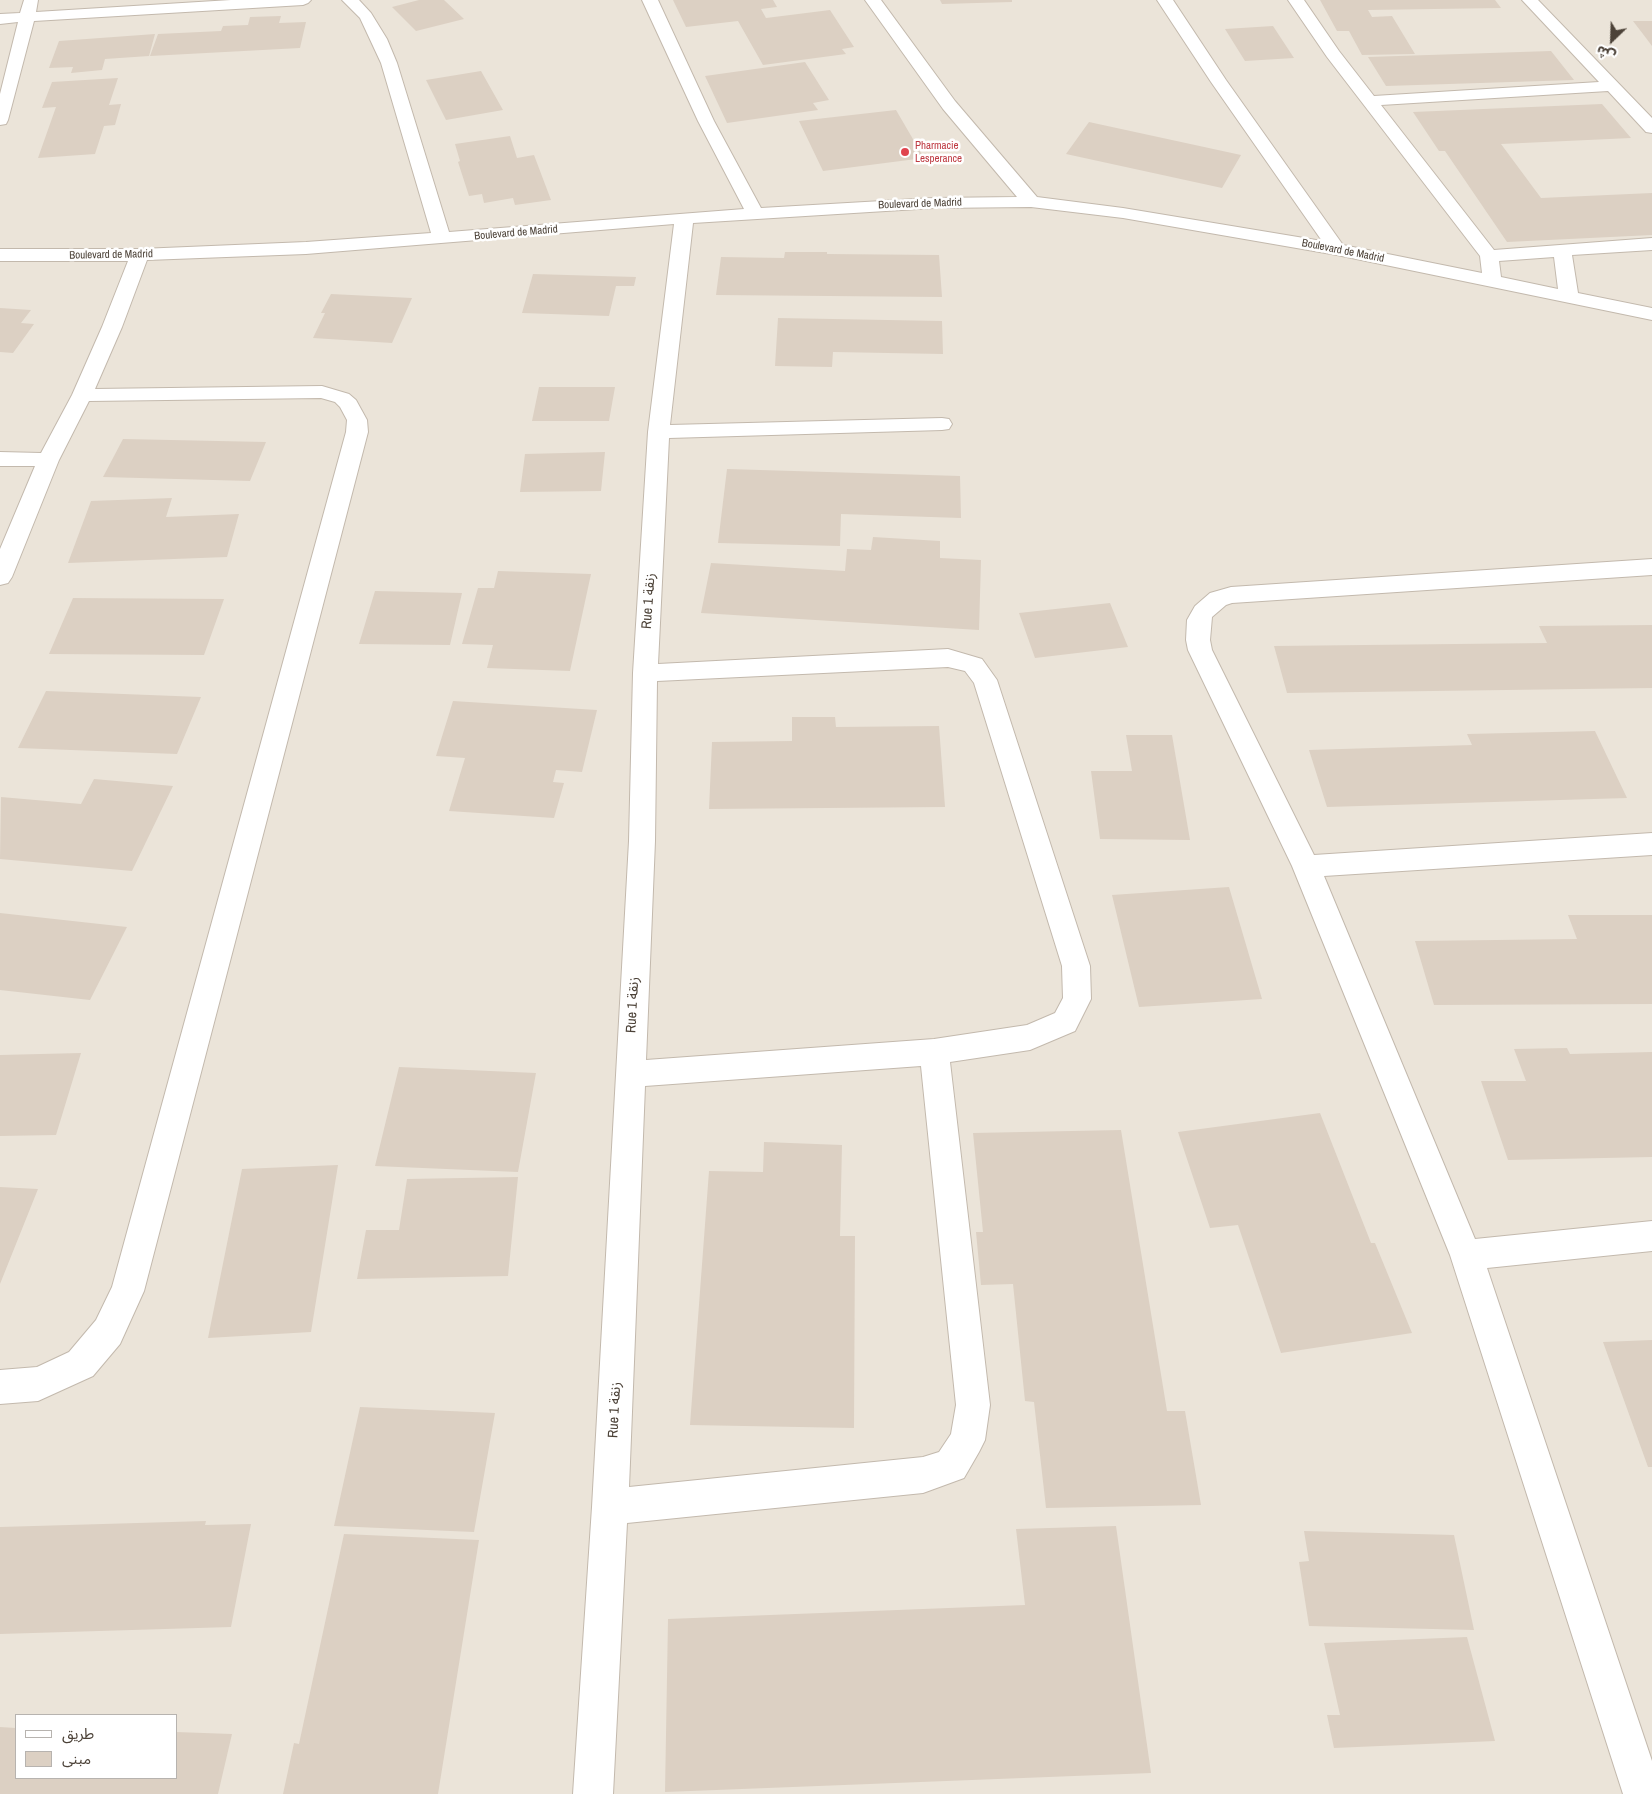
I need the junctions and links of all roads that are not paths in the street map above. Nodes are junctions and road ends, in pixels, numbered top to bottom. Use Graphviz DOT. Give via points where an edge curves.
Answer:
graph roads {
  1 [pos="32,0"];
  2 [pos="303,0"];
  3 [pos="350,0"];
  4 [pos="650,0"];
  5 [pos="873,0"];
  6 [pos="1165,0"];
  7 [pos="1296,0"];
  8 [pos="1530,0"];
  9 [pos="26,17"];
  10 [pos="0,19"];
  11 [pos="1612,86"];
  12 [pos="1371,101"];
  13 [pos="0,120"];
  14 [pos="1652,128"];
  15 [pos="1031,202"];
  16 [pos="755,213"];
  17 [pos="684,218"];
  18 [pos="442,238"];
  19 [pos="1652,244"];
  20 [pos="1337,249"];
  21 [pos="1562,250"];
  22 [pos="0,255"];
  23 [pos="140,255"];
  24 [pos="1489,256"];
  25 [pos="1492,282"];
  26 [pos="1569,297"];
  27 [pos="1652,314"];
  28 [pos="82,395"];
  29 [pos="942,424"];
  30 [pos="659,432"];
  31 [pos="0,459"];
  32 [pos="48,460"];
  33 [pos="1652,567"];
  34 [pos="0,577"];
  35 [pos="644,673"];
  36 [pos="1652,844"];
  37 [pos="1306,866"];
  38 [pos="934,1052"];
  39 [pos="630,1074"];
  40 [pos="1652,1236"];
  41 [pos="1466,1255"];
  42 [pos="0,1388"];
  43 [pos="610,1507"];
  44 [pos="593,1794"];
  45 [pos="1643,1794"];
  1 -- 9 [label="street"];
  2 -- 9 [label="street"];
  3 -- 18 [label="street" via="366,16 389,62"];
  4 -- 16 [label="street" via="706,122"];
  5 -- 15 [label="street" via="949,105"];
  6 -- 20 [label="street" via="1224,90"];
  7 -- 12 [label="street"];
  8 -- 11 [label="street"];
  9 -- 10 [label="street"];
  9 -- 13 [label="street"];
  11 -- 12 [label="street"];
  11 -- 14 [label="street"];
  12 -- 24 [label="street"];
  15 -- 16 [label="street, Boulevard de Madrid" via="934,203"];
  15 -- 20 [label="street, Boulevard de Madrid" via="1123,213"];
  16 -- 17 [label="street, Boulevard de Madrid"];
  17 -- 18 [label="street, Boulevard de Madrid"];
  17 -- 30 [label="street, Rue 1 زنقة"];
  18 -- 23 [label="street, Boulevard de Madrid"];
  19 -- 21 [label="street"];
  20 -- 25 [label="street, Boulevard de Madrid"];
  21 -- 24 [label="street"];
  21 -- 26 [label="street"];
  22 -- 23 [label="street, Boulevard de Madrid"];
  23 -- 28 [label="street"];
  24 -- 25 [label="street"];
  25 -- 26 [label="street, Boulevard de Madrid"];
  26 -- 27 [label="street, Boulevard de Madrid"];
  28 -- 32 [label="street"];
  28 -- 42 [label="street" via="322,392 342,398 349,404 357,420 357,432 128,1290 108,1332 81,1364 38,1384"];
  29 -- 30 [label="street"];
  30 -- 35 [label="street, Rue 1 زنقة"];
  31 -- 32 [label="street"];
  32 -- 34 [label="street"];
  33 -- 37 [label="street" via="1254,592 1231,595 1210,604 1199,620 1200,650"];
  35 -- 38 [label="street" via="948,658 973,665 985,680 1076,966 1077,999 1064,1022 1030,1037"];
  35 -- 39 [label="street, Rue 1 زنقة" via="642,841"];
  36 -- 37 [label="street"];
  37 -- 41 [label="street"];
  38 -- 39 [label="street"];
  38 -- 43 [label="street" via="973,1405 967,1440 951,1465 923,1475"];
  39 -- 43 [label="street, Rue 1 زنقة"];
  40 -- 41 [label="street"];
  41 -- 45 [label="street"];
  43 -- 44 [label="street, Rue 1 زنقة"];
}
